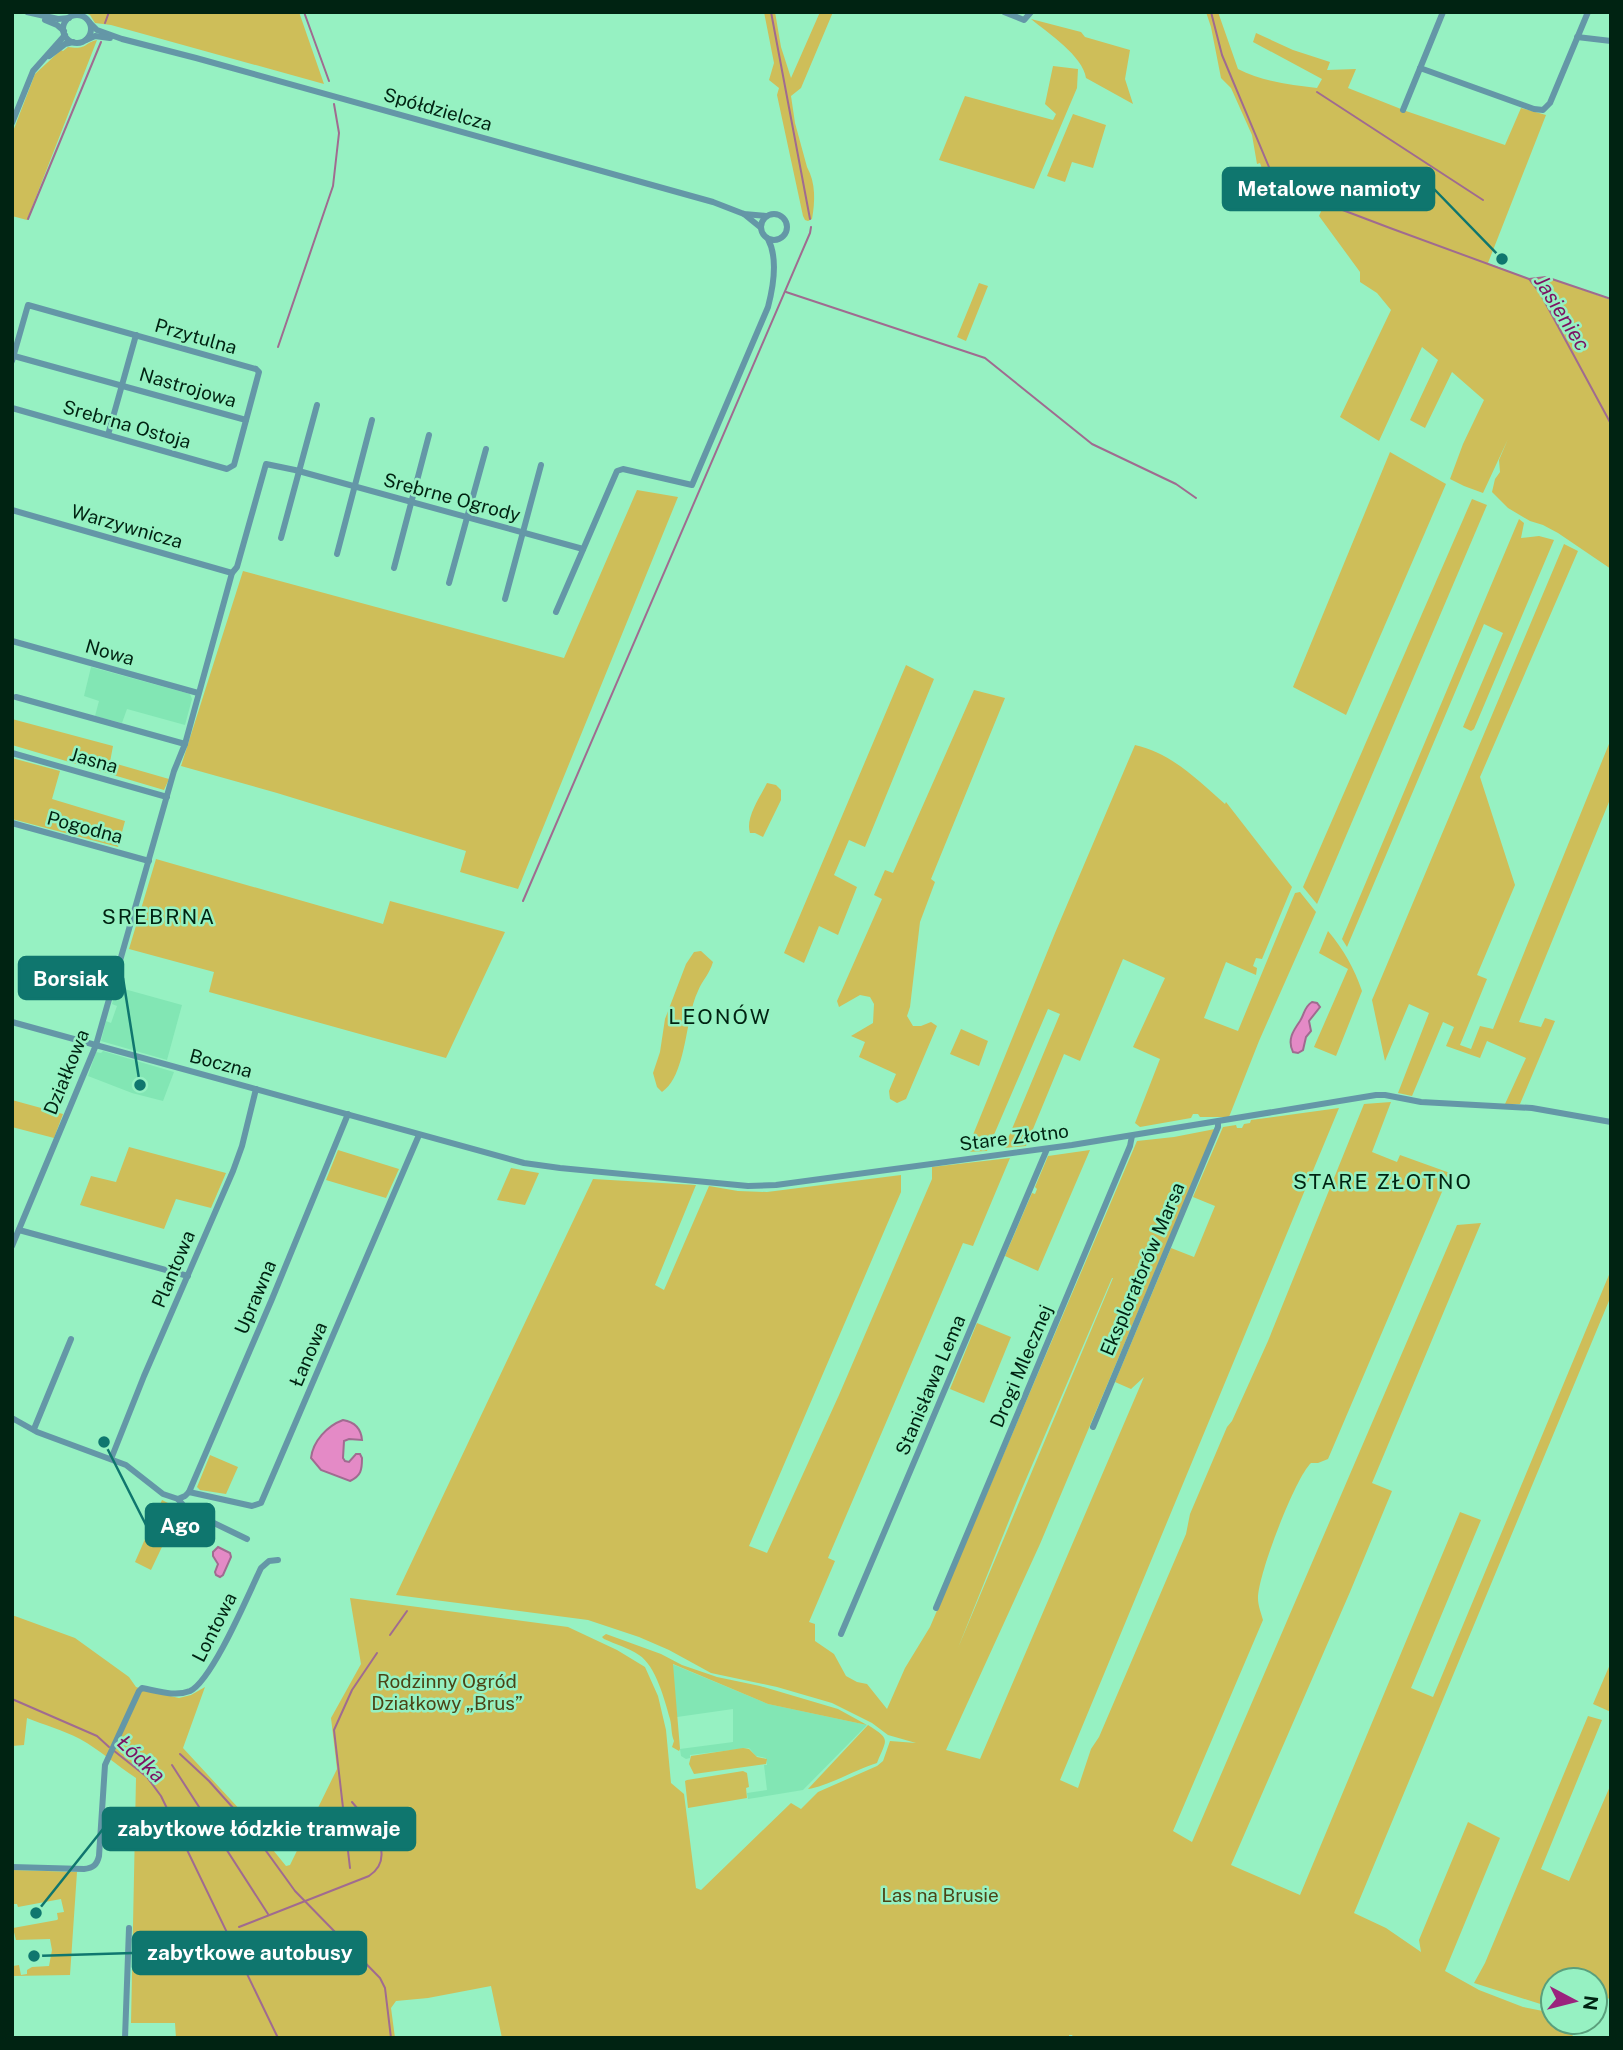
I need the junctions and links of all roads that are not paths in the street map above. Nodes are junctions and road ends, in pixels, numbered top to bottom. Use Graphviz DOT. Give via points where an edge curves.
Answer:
graph roads {
  1 [pos="1004,12"];
  2 [pos="1031,12"];
  3 [pos="1443,12"];
  4 [pos="1588,12"];
  5 [pos="30,13"];
  6 [pos="71,17"];
  7 [pos="90,23"];
  8 [pos="54,24"];
  9 [pos="64,33"];
  10 [pos="1577,37"];
  11 [pos="122,39"];
  12 [pos="84,41"];
  13 [pos="1611,41"];
  14 [pos="74,42"];
  15 [pos="57,43"];
  16 [pos="42,61"];
  17 [pos="1420,68"];
  18 [pos="1403,110"];
  19 [pos="12,124"];
  20 [pos="744,214"];
  21 [pos="766,216"];
  22 [pos="760,227"];
  23 [pos="768,239"];
  24 [pos="778,240"];
  25 [pos="773,251"];
  26 [pos="136,335"];
  27 [pos="13,358"];
  28 [pos="122,385"];
  29 [pos="317,405"];
  30 [pos="12,408"];
  31 [pos="372,419"];
  32 [pos="246,420"];
  33 [pos="108,435"];
  34 [pos="429,435"];
  35 [pos="486,449"];
  36 [pos="541,465"];
  37 [pos="232,467"];
  38 [pos="299,472"];
  39 [pos="355,486"];
  40 [pos="412,502"];
  41 [pos="12,510"];
  42 [pos="466,517"];
  43 [pos="523,533"];
  44 [pos="281,538"];
  45 [pos="583,549"];
  46 [pos="337,554"];
  47 [pos="394,568"];
  48 [pos="232,573"];
  49 [pos="449,583"];
  50 [pos="505,599"];
  51 [pos="556,612"];
  52 [pos="12,640"];
  53 [pos="198,693"];
  54 [pos="16,697"];
  55 [pos="185,744"];
  56 [pos="12,753"];
  57 [pos="167,797"];
  58 [pos="12,823"];
  59 [pos="149,861"];
  60 [pos="12,1022"];
  61 [pos="96,1045"];
  62 [pos="256,1089"];
  63 [pos="348,1114"];
  64 [pos="1218,1122"];
  65 [pos="1611,1122"];
  66 [pos="420,1135"];
  67 [pos="1132,1136"];
  68 [pos="1047,1149"];
  69 [pos="19,1230"];
  70 [pos="12,1245"];
  71 [pos="188,1276"];
  72 [pos="71,1339"];
  73 [pos="12,1418"];
  74 [pos="1093,1427"];
  75 [pos="34,1429"];
  76 [pos="111,1458"];
  77 [pos="189,1492"];
  78 [pos="178,1499"];
  79 [pos="247,1539"];
  80 [pos="278,1560"];
  81 [pos="936,1608"];
  82 [pos="841,1634"];
  83 [pos="12,1867"];
  84 [pos="129,1928"];
  85 [pos="125,2038"];
  1 -- 2 [label="street" via="1024,20"];
  3 -- 17 [label="street"];
  4 -- 10 [label="street"];
  5 -- 6 [label="street"];
  5 -- 8 [label="street"];
  6 -- 7 [label="street" via="82,16"];
  6 -- 9 [label="street"];
  7 -- 11 [label="street"];
  7 -- 12 [label="street"];
  8 -- 9 [label="street"];
  8 -- 15 [label="street"];
  9 -- 14 [label="street"];
  9 -- 15 [label="street"];
  10 -- 13 [label="street"];
  10 -- 17 [label="street" via="1544,110"];
  11 -- 12 [label="street" via="95,36"];
  11 -- 20 [label="street, Spółdzielcza"];
  12 -- 14 [label="street"];
  14 -- 16 [label="street"];
  15 -- 16 [label="street"];
  16 -- 19 [label="street" via="30,76"];
  17 -- 18 [label="street"];
  20 -- 21 [label="street"];
  20 -- 22 [label="street"];
  21 -- 22 [label="street"];
  21 -- 24 [label="street" via="785,219 787,232"];
  22 -- 23 [label="street"];
  23 -- 24 [label="street"];
  23 -- 25 [label="street"];
  24 -- 25 [label="street"];
  25 -- 45 [label="street" via="768,307 692,485 619,469"];
  26 -- 27 [label="street, Przytulna" via="28,305"];
  26 -- 28 [label="street, Nastrojowa"];
  26 -- 32 [label="street, Przytulna" via="258,370"];
  27 -- 28 [label="street, Nastrojowa"];
  28 -- 32 [label="street, Nastrojowa"];
  28 -- 33 [label="street, Nastrojowa"];
  29 -- 38 [label="street"];
  30 -- 33 [label="street, Srebrna Ostoja"];
  31 -- 39 [label="street"];
  32 -- 37 [label="street, Przytulna"];
  33 -- 37 [label="street, Srebrna Ostoja"];
  34 -- 40 [label="street"];
  35 -- 42 [label="street"];
  36 -- 43 [label="street"];
  38 -- 39 [label="street, Srebrne Ogrody"];
  38 -- 44 [label="street"];
  38 -- 48 [label="street, Srebrne Ogrody" via="266,464"];
  39 -- 40 [label="street, Srebrne Ogrody"];
  39 -- 46 [label="street"];
  40 -- 42 [label="street, Srebrne Ogrody"];
  40 -- 47 [label="street"];
  41 -- 48 [label="street, Warzywnicza"];
  42 -- 43 [label="street, Srebrne Ogrody"];
  42 -- 49 [label="street"];
  43 -- 45 [label="street, Srebrne Ogrody"];
  43 -- 50 [label="street"];
  45 -- 51 [label="street"];
  48 -- 53 [label="street, Działkowa"];
  52 -- 53 [label="street, Nowa"];
  53 -- 55 [label="street, Działkowa"];
  54 -- 55 [label="street"];
  55 -- 57 [label="street, Działkowa"];
  56 -- 57 [label="street, Jasna"];
  57 -- 59 [label="street, Działkowa"];
  58 -- 59 [label="street, Pogodna"];
  59 -- 61 [label="street, Działkowa"];
  60 -- 61 [label="street, Boczna"];
  61 -- 62 [label="street, Boczna"];
  61 -- 69 [label="street, Działkowa"];
  62 -- 63 [label="street, Boczna"];
  62 -- 71 [label="street, Plantowa" via="233,1171"];
  63 -- 66 [label="street, Boczna"];
  63 -- 77 [label="street, Uprawna"];
  64 -- 65 [label="street, Stare Złotno" via="1385,1095 1421,1102 1547,1110"];
  64 -- 67 [label="street, Stare Złotno"];
  64 -- 74 [label="street, Eksploratorów Marsa"];
  66 -- 68 [label="street, Stare Złotno" via="535,1165 748,1186"];
  66 -- 77 [label="street, Łanowa" via="261,1503 252,1506"];
  67 -- 68 [label="street, Stare Złotno"];
  67 -- 81 [label="street, Drogi Mlecznej"];
  68 -- 82 [label="street, Stanisława Lema"];
  69 -- 70 [label="street, Działkowa"];
  69 -- 71 [label="street"];
  71 -- 76 [label="street, Plantowa"];
  72 -- 75 [label="street"];
  73 -- 75 [label="street"];
  75 -- 76 [label="street"];
  76 -- 78 [label="street" via="163,1494"];
  77 -- 78 [label="street"];
  78 -- 79 [label="street" via="187,1510"];
  80 -- 83 [label="street, Lontowa" via="261,1568 204,1680 188,1692 139,1691 104,1771 96,1865 84,1869"];
  84 -- 85 [label="street"];
}
